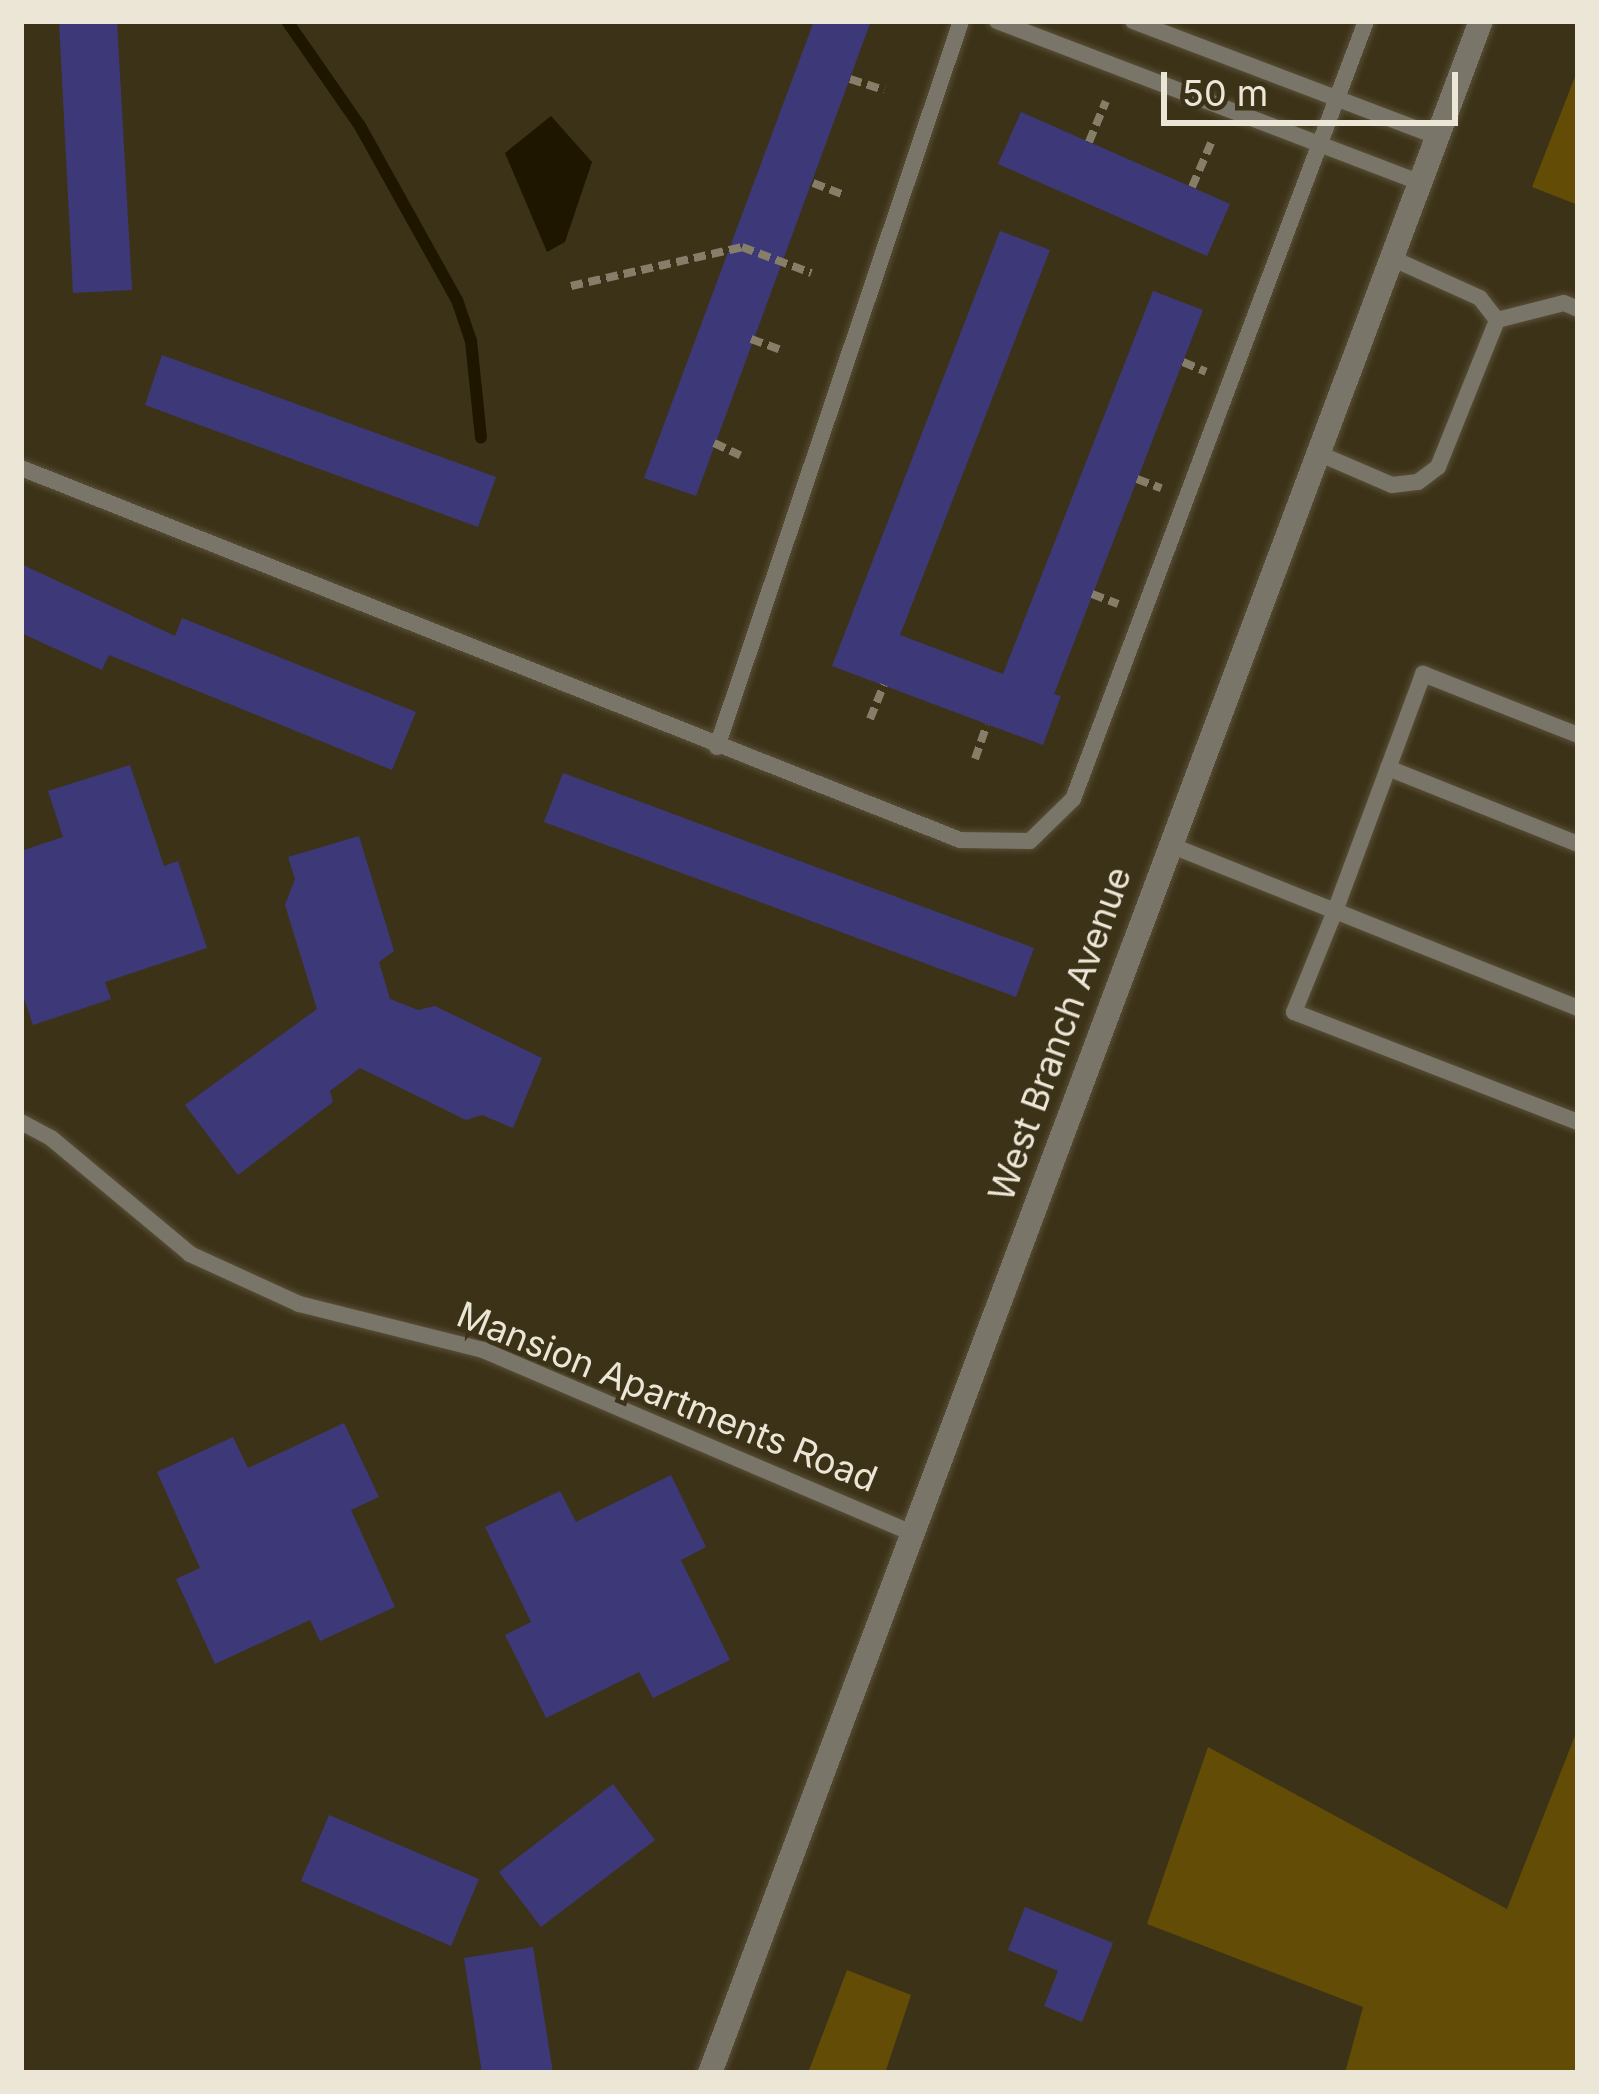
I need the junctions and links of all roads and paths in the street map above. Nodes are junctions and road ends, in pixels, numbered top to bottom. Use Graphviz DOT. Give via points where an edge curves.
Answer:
graph roads {
  1 [pos="961,21"];
  2 [pos="998,21"];
  3 [pos="1133,21"];
  4 [pos="1366,21"];
  5 [pos="1481,21"];
  6 [pos="850,79"];
  7 [pos="884,90"];
  8 [pos="1337,96"];
  9 [pos="1106,101"];
  10 [pos="1435,136"];
  11 [pos="1089,142"];
  12 [pos="1211,143"];
  13 [pos="1319,145"];
  14 [pos="1418,182"];
  15 [pos="813,184"];
  16 [pos="1192,187"];
  17 [pos="842,194"];
  18 [pos="1390,257"];
  19 [pos="811,274"];
  20 [pos="571,286"];
  21 [pos="1578,309"];
  22 [pos="1497,320"];
  23 [pos="751,339"];
  24 [pos="781,350"];
  25 [pos="1183,362"];
  26 [pos="1207,372"];
  27 [pos="714,443"];
  28 [pos="1320,454"];
  29 [pos="740,455"];
  30 [pos="21,468"];
  31 [pos="1137,479"];
  32 [pos="1162,489"];
  33 [pos="1092,594"];
  34 [pos="1119,604"];
  35 [pos="884,686"];
  36 [pos="870,719"];
  37 [pos="987,725"];
  38 [pos="1578,735"];
  39 [pos="716,747"];
  40 [pos="974,759"];
  41 [pos="1388,768"];
  42 [pos="1578,844"];
  43 [pos="1169,845"];
  44 [pos="1335,910"];
  45 [pos="1578,1008"];
  46 [pos="21,1121"];
  47 [pos="1578,1122"];
  48 [pos="915,1534"];
  49 [pos="710,2073"];
  1 -- 39 [label="lane"];
  2 -- 13 [label="lane"];
  3 -- 8 [label="lane"];
  4 -- 8 [label="lane"];
  5 -- 10 [label="street, West Branch Avenue"];
  6 -- 7 [label="path"];
  8 -- 10 [label="lane"];
  8 -- 13 [label="lane"];
  9 -- 11 [label="path"];
  10 -- 14 [label="street, West Branch Avenue"];
  12 -- 16 [label="path"];
  13 -- 14 [label="lane"];
  13 -- 39 [label="lane" via="1073,800 1030,841 960,840"];
  14 -- 18 [label="street, West Branch Avenue"];
  15 -- 17 [label="path"];
  18 -- 22 [label="lane" via="1480,298"];
  18 -- 28 [label="street, West Branch Avenue"];
  19 -- 20 [label="path" via="742,247"];
  21 -- 22 [label="lane" via="1564,303"];
  22 -- 28 [label="lane" via="1438,467 1418,482 1392,485"];
  23 -- 24 [label="path"];
  25 -- 26 [label="path"];
  27 -- 29 [label="path"];
  28 -- 43 [label="street, West Branch Avenue"];
  30 -- 39 [label="lane"];
  31 -- 32 [label="path"];
  33 -- 34 [label="path"];
  35 -- 36 [label="path"];
  37 -- 40 [label="path"];
  38 -- 41 [label="lane" via="1423,674"];
  41 -- 42 [label="lane"];
  41 -- 44 [label="lane"];
  43 -- 44 [label="lane"];
  43 -- 48 [label="street, West Branch Avenue"];
  44 -- 45 [label="lane"];
  44 -- 47 [label="lane" via="1294,1012"];
  46 -- 48 [label="lane, Mansion Apartments Road" via="190,1254 233,1274 298,1304 483,1350"];
  48 -- 49 [label="street, West Branch Avenue"];
}
